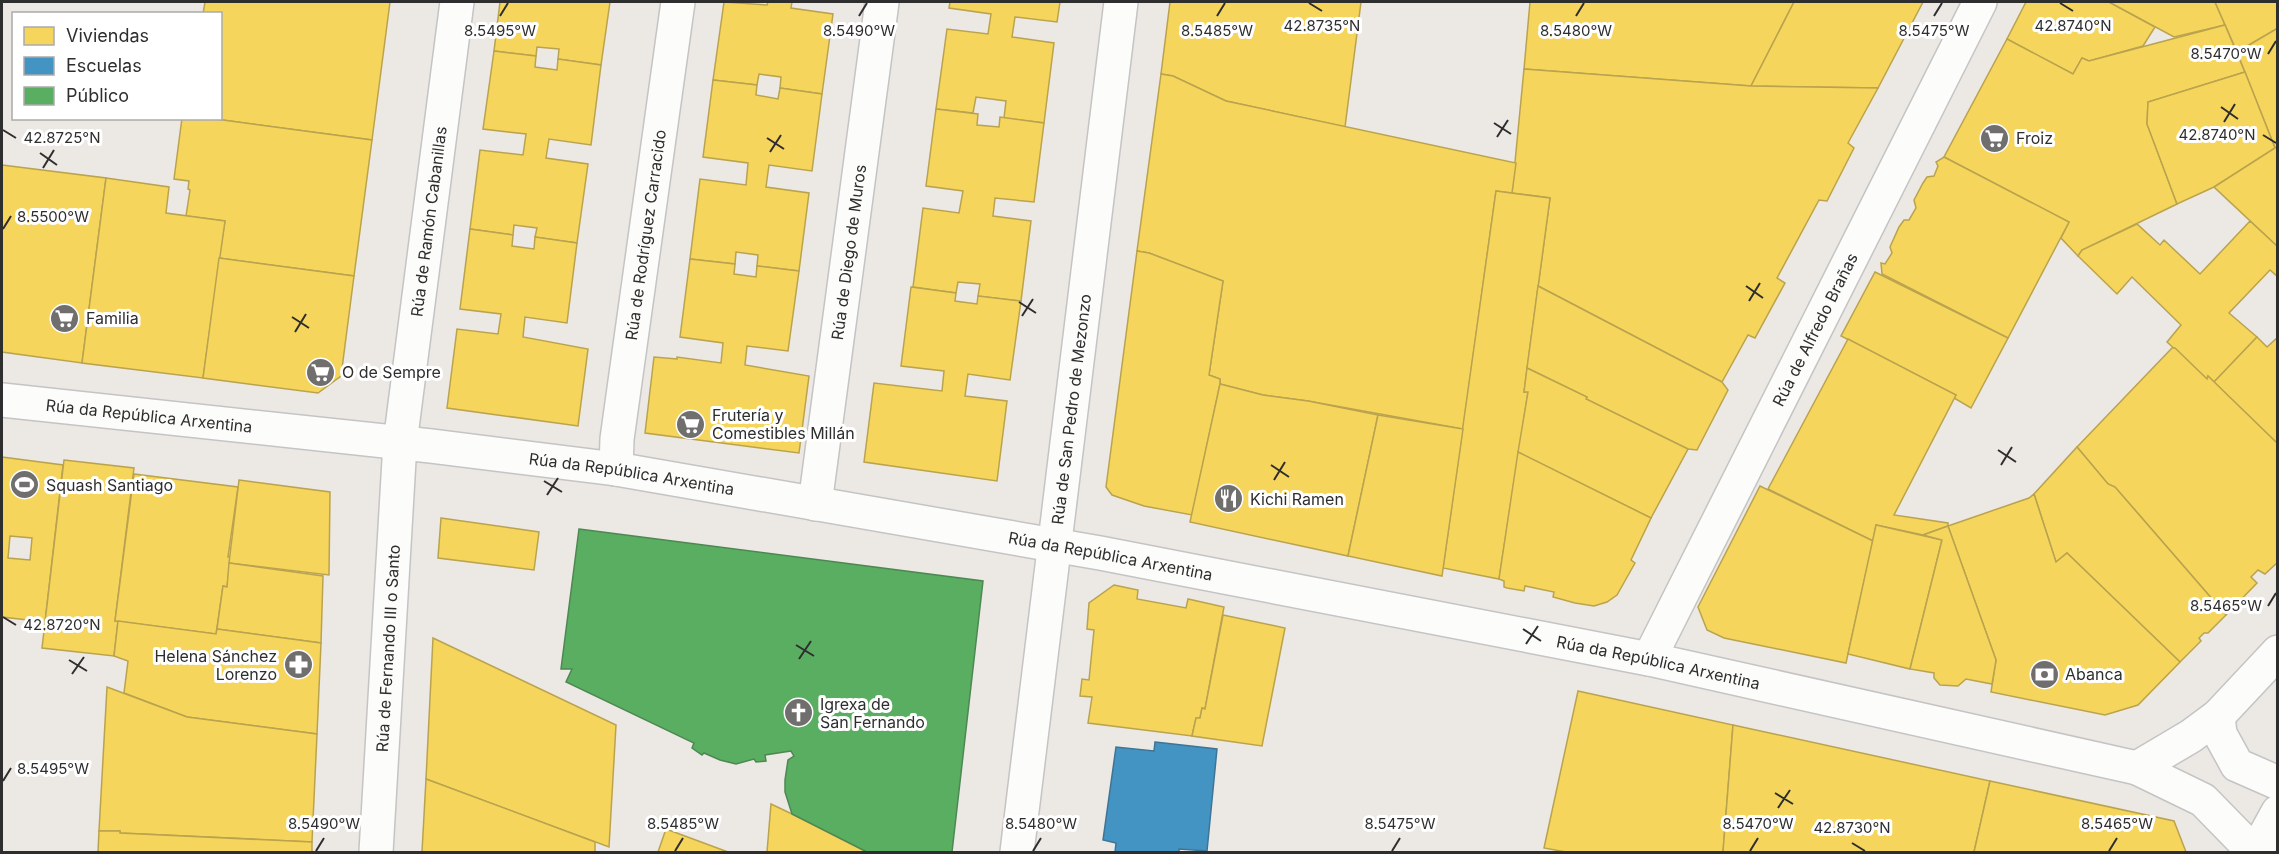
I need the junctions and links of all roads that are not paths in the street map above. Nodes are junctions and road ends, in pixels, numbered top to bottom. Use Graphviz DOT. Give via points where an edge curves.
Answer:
graph roads {
  1 [pos="457,2"];
  2 [pos="678,2"];
  3 [pos="882,2"];
  4 [pos="1120,2"];
  5 [pos="1980,2"];
  6 [pos="2,400"];
  7 [pos="400,443"];
  8 [pos="616,469"];
  9 [pos="815,504"];
  10 [pos="1054,546"];
  11 [pos="2277,652"];
  12 [pos="1649,658"];
  13 [pos="2218,716"];
  14 [pos="2137,768"];
  15 [pos="2277,783"];
  16 [pos="2277,812"];
  17 [pos="376,852"];
  18 [pos="1017,852"];
  19 [pos="2255,852"];
  1 -- 7 [label="street, Rúa de Ramón Cabanillas"];
  2 -- 8 [label="street, Rúa de Rodríguez Carracido"];
  3 -- 9 [label="street, Rúa de Diego de Muros"];
  4 -- 10 [label="street, Rúa de San Pedro de Mezonzo"];
  5 -- 12 [label="street, Rúa de Alfredo Brañas"];
  6 -- 7 [label="street, Rúa da República Arxentina"];
  7 -- 8 [label="street, Rúa da República Arxentina"];
  7 -- 17 [label="street, Rúa de Fernando III o Santo"];
  8 -- 9 [label="street, Rúa da República Arxentina"];
  9 -- 10 [label="street, Rúa da República Arxentina"];
  10 -- 12 [label="street, Rúa da República Arxentina"];
  10 -- 18 [label="street, Rúa de San Pedro de Mezonzo"];
  11 -- 13 [label="street"];
  12 -- 14 [label="street, Rúa da República Arxentina"];
  13 -- 14 [label="street"];
  13 -- 15 [label="street" via="2220,734 2237,765"];
  14 -- 19 [label="street, Rúa da República Arxentina" via="2203,800"];
  16 -- 19 [label="street"];
}
